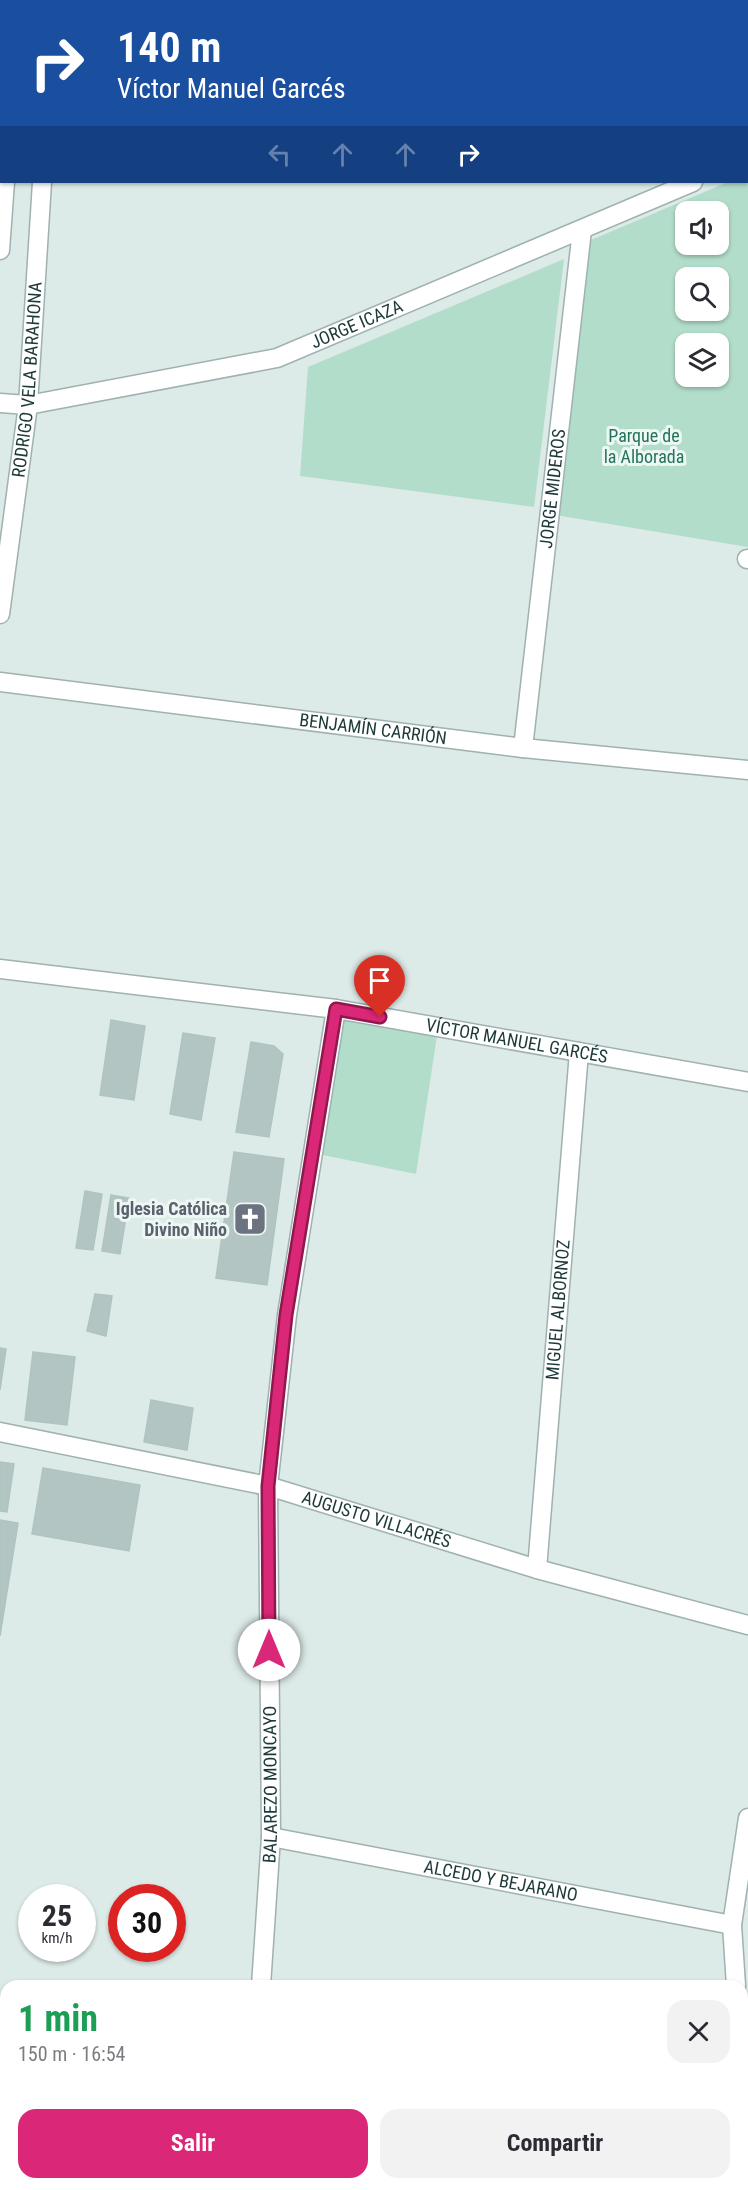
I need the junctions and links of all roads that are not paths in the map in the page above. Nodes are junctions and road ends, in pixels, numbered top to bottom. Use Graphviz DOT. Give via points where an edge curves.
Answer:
graph roads {
  1 [pos="5,183"];
  2 [pos="42,183"];
  3 [pos="691,183"];
  4 [pos="582,230"];
  5 [pos="0,250"];
  6 [pos="0,403"];
  7 [pos="28,405"];
  8 [pos="0,614"];
  9 [pos="0,682"];
  10 [pos="523,748"];
  11 [pos="748,770"];
  12 [pos="0,969"];
  13 [pos="336,1009"];
  14 [pos="579,1052"];
  15 [pos="748,1082"];
  16 [pos="0,1432"];
  17 [pos="268,1486"];
  18 [pos="537,1569"];
  19 [pos="748,1625"];
  20 [pos="748,1818"];
  21 [pos="271,1837"];
  22 [pos="732,1925"];
  23 [pos="261,1980"];
  24 [pos="736,1980"];
  1 -- 5 [label="street"];
  2 -- 7 [label="street, RODRIGO VELA BARAHONA"];
  3 -- 4 [label="street, JORGE ICAZA"];
  4 -- 7 [label="street, JORGE ICAZA" via="278,358"];
  4 -- 10 [label="street, JORGE MIDEROS"];
  6 -- 7 [label="street, JORGE ICAZA"];
  7 -- 8 [label="street, RODRIGO VELA BARAHONA"];
  9 -- 10 [label="street, BENJAMÍN CARRIÓN"];
  10 -- 11 [label="street, BENJAMÍN CARRIÓN"];
  12 -- 13 [label="street, VÍCTOR MANUEL GARCÉS"];
  13 -- 14 [label="street, VÍCTOR MANUEL GARCÉS"];
  13 -- 17 [label="street, BALAREZO MONCAYO" via="286,1315"];
  14 -- 15 [label="street, VÍCTOR MANUEL GARCÉS"];
  14 -- 18 [label="street, MIGUEL ALBORNOZ"];
  16 -- 17 [label="street, AUGUSTO VILLACRÉS"];
  17 -- 18 [label="street, AUGUSTO VILLACRÉS"];
  17 -- 21 [label="street, BALAREZO MONCAYO"];
  18 -- 19 [label="street, AUGUSTO VILLACRÉS"];
  20 -- 22 [label="street"];
  21 -- 22 [label="street, ALCEDO Y BEJARANO"];
  21 -- 23 [label="street, BALAREZO MONCAYO"];
  22 -- 24 [label="street"];
}
